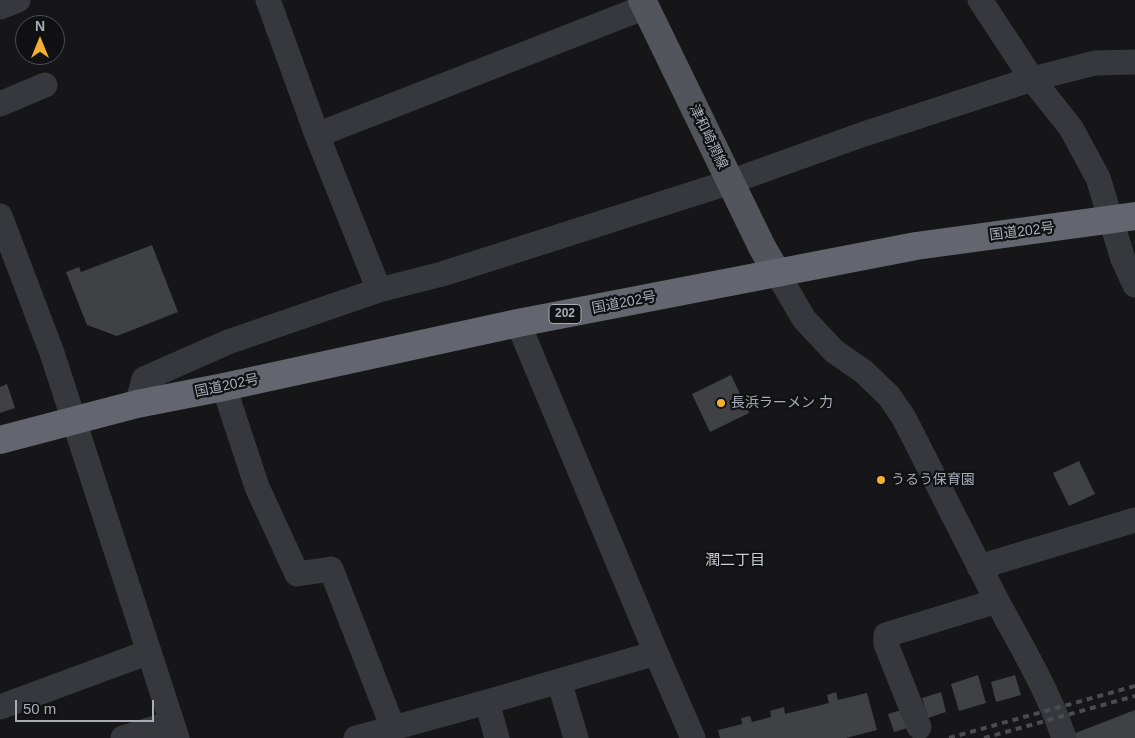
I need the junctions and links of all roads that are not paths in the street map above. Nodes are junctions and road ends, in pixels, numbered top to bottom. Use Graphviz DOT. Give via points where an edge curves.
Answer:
graph roads {
  1 [pos="18,0"];
  2 [pos="268,0"];
  3 [pos="980,0"];
  4 [pos="644,3"];
  5 [pos="0,7"];
  6 [pos="1135,62"];
  7 [pos="1032,80"];
  8 [pos="45,85"];
  9 [pos="0,104"];
  10 [pos="317,135"];
  11 [pos="730,182"];
  12 [pos="0,216"];
  13 [pos="1123,218"];
  14 [pos="777,273"];
  15 [pos="1135,285"];
  16 [pos="379,290"];
  17 [pos="518,323"];
  18 [pos="224,387"];
  19 [pos="137,404"];
  20 [pos="74,420"];
  21 [pos="0,440"];
  22 [pos="1135,520"];
  23 [pos="979,567"];
  24 [pos="997,601"];
  25 [pos="149,652"];
  26 [pos="656,652"];
  27 [pos="558,681"];
  28 [pos="487,702"];
  29 [pos="0,707"];
  30 [pos="920,727"];
  31 [pos="393,728"];
  32 [pos="174,731"];
  33 [pos="123,738"];
  34 [pos="356,738"];
  35 [pos="497,738"];
  36 [pos="576,738"];
  37 [pos="693,738"];
  38 [pos="1064,738"];
  1 -- 5 [label="street"];
  2 -- 10 [label="street"];
  3 -- 7 [label="street"];
  4 -- 10 [label="street"];
  4 -- 11 [label="main road, 津和崎潤線"];
  6 -- 7 [label="street" via="1096,63"];
  7 -- 11 [label="street" via="864,134"];
  7 -- 13 [label="street" via="1071,128"];
  8 -- 9 [label="street"];
  10 -- 16 [label="street"];
  11 -- 14 [label="main road, 津和崎潤線"];
  11 -- 16 [label="street" via="442,274"];
  12 -- 20 [label="street"];
  13 -- 14 [label="highway, 国道202号 / 202" via="916,246"];
  13 -- 15 [label="street" via="1124,259"];
  14 -- 17 [label="highway, 国道202号 / 202"];
  14 -- 23 [label="street" via="804,320 834,351 890,396"];
  16 -- 19 [label="street" via="228,342 144,379"];
  17 -- 18 [label="highway, 国道202号 / 202"];
  17 -- 26 [label="street"];
  18 -- 19 [label="highway, 国道202号 / 202"];
  18 -- 31 [label="street" via="257,487 297,574 331,569"];
  19 -- 20 [label="highway, 国道202号 / 202"];
  20 -- 21 [label="highway, 国道202号 / 202"];
  20 -- 25 [label="street"];
  22 -- 23 [label="street"];
  23 -- 24 [label="street"];
  24 -- 30 [label="street" via="886,635 886,644"];
  24 -- 38 [label="street" via="1045,693"];
  25 -- 29 [label="street"];
  25 -- 32 [label="street"];
  26 -- 27 [label="street"];
  26 -- 37 [label="street"];
  27 -- 28 [label="street"];
  27 -- 36 [label="street"];
  28 -- 31 [label="street"];
  28 -- 35 [label="street"];
  31 -- 34 [label="street"];
  32 -- 33 [label="street"];
}
